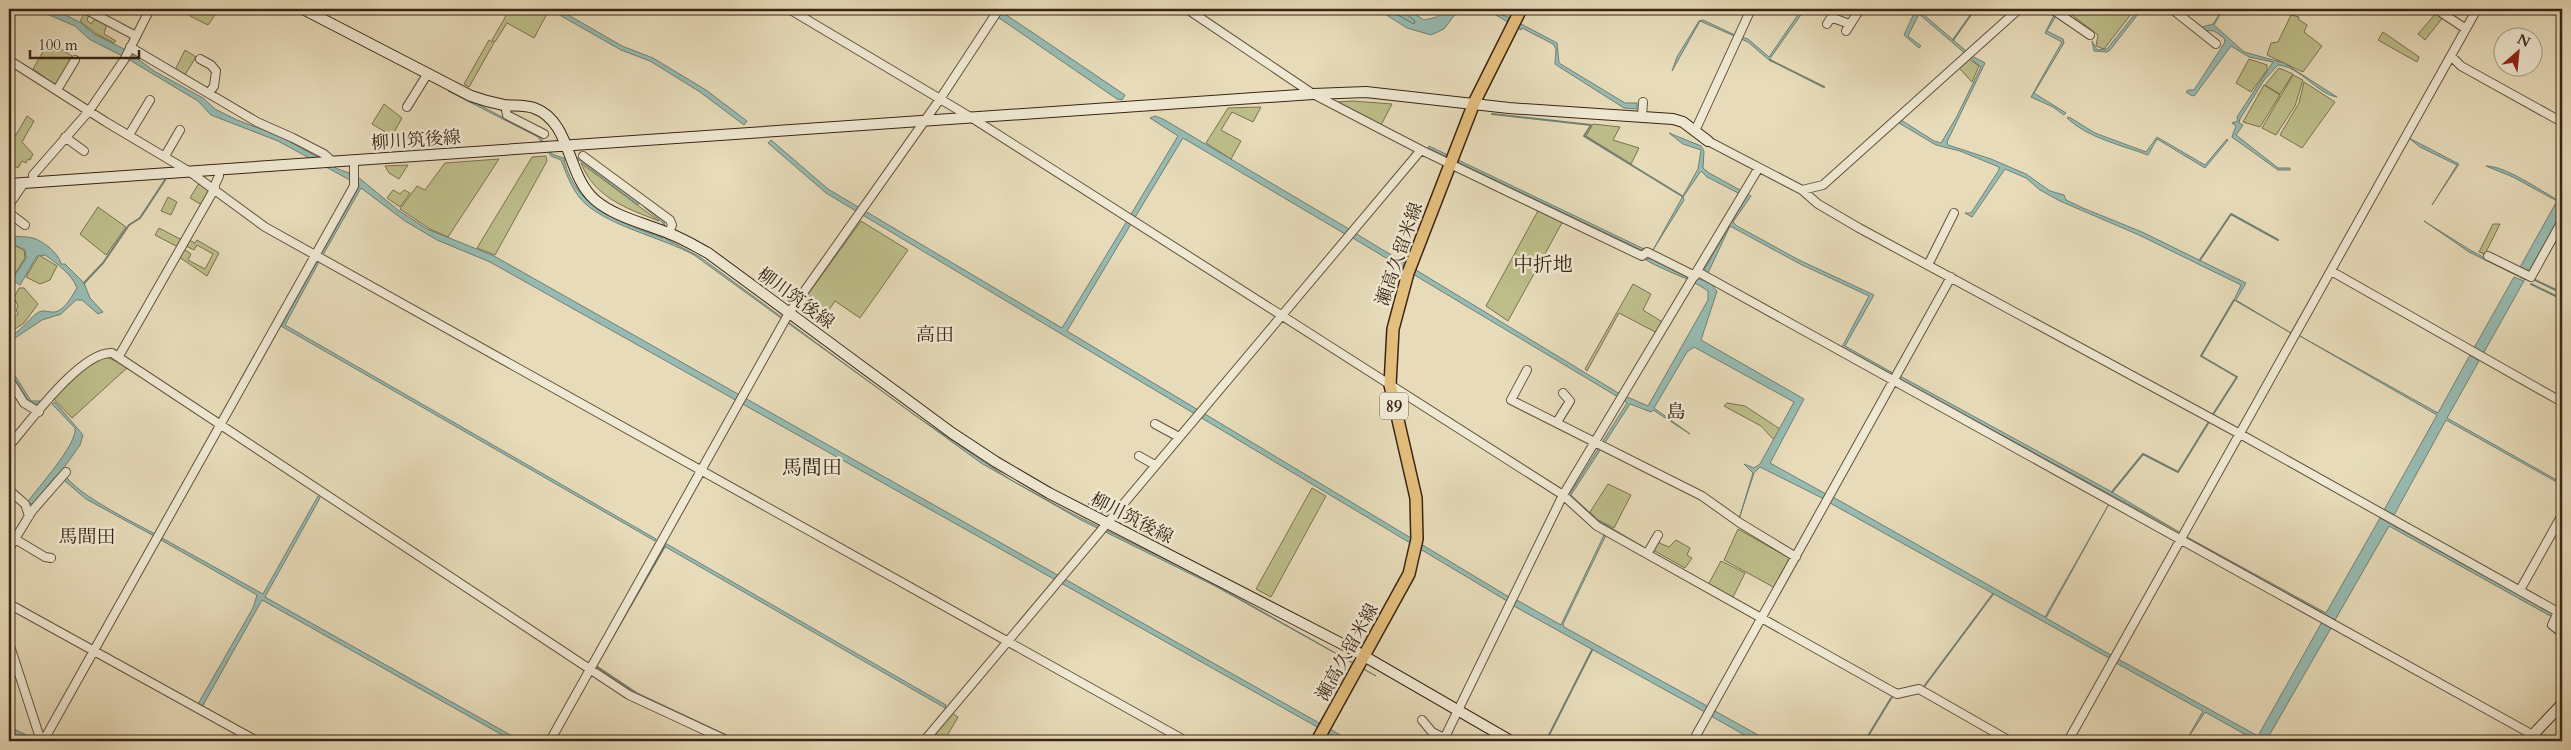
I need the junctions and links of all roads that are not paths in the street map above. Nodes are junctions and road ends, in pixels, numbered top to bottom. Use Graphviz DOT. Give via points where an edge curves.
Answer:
graph roads {
  1 [pos="86,9"];
  2 [pos="150,9"];
  3 [pos="303,9"];
  4 [pos="789,9"];
  5 [pos="999,9"];
  6 [pos="1187,9"];
  7 [pos="1521,9"];
  8 [pos="1751,9"];
  9 [pos="1860,9"];
  10 [pos="2019,9"];
  11 [pos="2052,9"];
  12 [pos="2172,9"];
  13 [pos="2436,9"];
  14 [pos="2477,9"];
  15 [pos="1827,24"];
  16 [pos="2466,29"];
  17 [pos="2090,35"];
  18 [pos="136,36"];
  19 [pos="2216,44"];
  20 [pos="130,47"];
  21 [pos="2451,56"];
  22 [pos="200,59"];
  23 [pos="9,60"];
  24 [pos="75,60"];
  25 [pos="428,74"];
  26 [pos="57,90"];
  27 [pos="209,93"];
  28 [pos="1313,94"];
  29 [pos="940,99"];
  30 [pos="150,100"];
  31 [pos="1643,102"];
  32 [pos="1474,103"];
  33 [pos="504,105"];
  34 [pos="407,107"];
  35 [pos="89,111"];
  36 [pos="1642,116"];
  37 [pos="972,118"];
  38 [pos="924,122"];
  39 [pos="2562,122"];
  40 [pos="180,130"];
  41 [pos="1695,131"];
  42 [pos="544,134"];
  43 [pos="129,135"];
  44 [pos="65,137"];
  45 [pos="1708,141"];
  46 [pos="566,144"];
  47 [pos="1421,150"];
  48 [pos="84,151"];
  49 [pos="165,156"];
  50 [pos="582,156"];
  51 [pos="354,161"];
  52 [pos="1453,161"];
  53 [pos="333,162"];
  54 [pos="219,169"];
  55 [pos="1758,169"];
  56 [pos="190,172"];
  57 [pos="29,183"];
  58 [pos="9,184"];
  59 [pos="214,187"];
  60 [pos="1802,190"];
  61 [pos="9,205"];
  62 [pos="9,213"];
  63 [pos="1954,213"];
  64 [pos="2562,221"];
  65 [pos="25,225"];
  66 [pos="669,233"];
  67 [pos="314,255"];
  68 [pos="2488,256"];
  69 [pos="1928,265"];
  70 [pos="2330,271"];
  71 [pos="1696,274"];
  72 [pos="1951,277"];
  73 [pos="790,313"];
  74 [pos="1281,316"];
  75 [pos="119,356"];
  76 [pos="1527,370"];
  77 [pos="9,379"];
  78 [pos="1894,381"];
  79 [pos="1390,385"];
  80 [pos="1563,393"];
  81 [pos="2562,402"];
  82 [pos="39,412"];
  83 [pos="1557,422"];
  84 [pos="1155,424"];
  85 [pos="220,426"];
  86 [pos="2240,434"];
  87 [pos="1179,437"];
  88 [pos="1594,444"];
  89 [pos="9,446"];
  90 [pos="1139,456"];
  91 [pos="1155,465"];
  92 [pos="701,471"];
  93 [pos="66,472"];
  94 [pos="9,490"];
  95 [pos="1563,494"];
  96 [pos="2562,515"];
  97 [pos="29,516"];
  98 [pos="1107,523"];
  99 [pos="1658,535"];
  100 [pos="2181,538"];
  101 [pos="15,539"];
  102 [pos="9,550"];
  103 [pos="1647,554"];
  104 [pos="1796,556"];
  105 [pos="51,558"];
  106 [pos="2520,590"];
  107 [pos="9,604"];
  108 [pos="1761,618"];
  109 [pos="2562,633"];
  110 [pos="1008,642"];
  111 [pos="9,643"];
  112 [pos="94,650"];
  113 [pos="1361,663"];
  114 [pos="590,669"];
  115 [pos="2562,704"];
  116 [pos="1458,709"];
  117 [pos="1422,720"];
  118 [pos="1322,733"];
  119 [pos="2530,738"];
  120 [pos="44,740"];
  121 [pos="1443,740"];
  122 [pos="257,741"];
  123 [pos="550,741"];
  124 [pos="728,741"];
  125 [pos="924,741"];
  126 [pos="1186,741"];
  127 [pos="1511,741"];
  128 [pos="1693,741"];
  129 [pos="2010,741"];
  130 [pos="2068,741"];
  1 -- 18 [label="street"];
  2 -- 18 [label="street"];
  3 -- 25 [label="main road"];
  4 -- 29 [label="street"];
  5 -- 29 [label="street"];
  6 -- 28 [label="street"];
  7 -- 32 [label="main road, 瀬高久留米線 / 89"];
  8 -- 41 [label="street"];
  9 -- 15 [label="street" via="1847,28 1836,19 1830,19"];
  10 -- 60 [label="street" via="1823,184"];
  11 -- 17 [label="street"];
  12 -- 19 [label="street"];
  13 -- 16 [label="street"];
  14 -- 16 [label="street"];
  16 -- 21 [label="street"];
  18 -- 20 [label="street"];
  20 -- 27 [label="street"];
  20 -- 35 [label="street"];
  21 -- 39 [label="street" via="2461,66"];
  21 -- 70 [label="street"];
  22 -- 27 [label="street" via="216,71"];
  23 -- 26 [label="street"];
  24 -- 26 [label="street"];
  25 -- 33 [label="main road" via="471,96"];
  25 -- 34 [label="street"];
  26 -- 35 [label="street"];
  27 -- 53 [label="street" via="268,128 324,154"];
  28 -- 32 [label="main road" via="1366,92"];
  28 -- 37 [label="main road"];
  28 -- 47 [label="street"];
  29 -- 37 [label="street"];
  29 -- 38 [label="street"];
  30 -- 43 [label="street"];
  31 -- 36 [label="street"];
  32 -- 36 [label="main road"];
  32 -- 52 [label="main road, 瀬高久留米線 / 89"];
  33 -- 42 [label="street" via="507,115"];
  33 -- 46 [label="main road" via="534,108 550,117"];
  35 -- 43 [label="street"];
  35 -- 44 [label="street"];
  36 -- 41 [label="main road" via="1673,119"];
  37 -- 38 [label="main road"];
  37 -- 74 [label="street"];
  38 -- 46 [label="main road"];
  38 -- 73 [label="street"];
  40 -- 49 [label="street"];
  41 -- 45 [label="main road"];
  43 -- 49 [label="street"];
  44 -- 48 [label="street"];
  44 -- 57 [label="street"];
  45 -- 55 [label="street"];
  46 -- 51 [label="main road, 柳川筑後線"];
  46 -- 66 [label="main road, 柳川筑後線" via="572,166 585,190 597,202"];
  47 -- 52 [label="street"];
  47 -- 74 [label="street"];
  49 -- 56 [label="street"];
  50 -- 66 [label="street" via="670,220"];
  51 -- 53 [label="main road, 柳川筑後線"];
  51 -- 67 [label="street" via="354,186"];
  52 -- 71 [label="street" via="1642,256 1647,252"];
  52 -- 79 [label="main road, 瀬高久留米線 / 89" via="1409,269 1393,329"];
  53 -- 54 [label="main road, 柳川筑後線"];
  54 -- 56 [label="main road, 柳川筑後線"];
  54 -- 59 [label="street"];
  55 -- 60 [label="street"];
  55 -- 71 [label="street"];
  56 -- 57 [label="main road, 柳川筑後線"];
  56 -- 59 [label="street"];
  57 -- 58 [label="main road, 柳川筑後線"];
  57 -- 61 [label="street"];
  59 -- 67 [label="street" via="265,227"];
  59 -- 75 [label="street"];
  60 -- 69 [label="street" via="1818,204"];
  62 -- 65 [label="street"];
  63 -- 69 [label="street"];
  64 -- 68 [label="street" via="2531,277"];
  66 -- 73 [label="main road, 柳川筑後線" via="708,253"];
  67 -- 85 [label="street"];
  67 -- 92 [label="street"];
  69 -- 72 [label="street"];
  70 -- 81 [label="street"];
  70 -- 86 [label="street"];
  71 -- 78 [label="street"];
  71 -- 88 [label="street"];
  72 -- 78 [label="street"];
  72 -- 86 [label="street"];
  73 -- 92 [label="street"];
  73 -- 98 [label="main road, 柳川筑後線" via="952,433 1048,493"];
  74 -- 79 [label="street"];
  74 -- 87 [label="street"];
  75 -- 82 [label="street" via="102,352 89,359"];
  75 -- 85 [label="street"];
  76 -- 83 [label="street" via="1511,400"];
  77 -- 82 [label="street" via="24,403"];
  78 -- 100 [label="street"];
  78 -- 104 [label="street"];
  79 -- 95 [label="street"];
  79 -- 113 [label="main road, 瀬高久留米線 / 89" via="1416,498 1416,544 1401,592"];
  80 -- 83 [label="street" via="1570,401"];
  82 -- 89 [label="street"];
  83 -- 88 [label="street"];
  84 -- 87 [label="street"];
  85 -- 112 [label="street"];
  85 -- 114 [label="street"];
  86 -- 100 [label="street"];
  86 -- 106 [label="street"];
  87 -- 91 [label="street"];
  88 -- 95 [label="street"];
  88 -- 104 [label="street" via="1702,496"];
  90 -- 91 [label="street"];
  91 -- 98 [label="street"];
  92 -- 110 [label="street"];
  92 -- 114 [label="street"];
  93 -- 97 [label="street"];
  94 -- 97 [label="street" via="24,504"];
  95 -- 103 [label="street" via="1597,526"];
  95 -- 116 [label="street"];
  96 -- 106 [label="street"];
  97 -- 101 [label="street"];
  98 -- 110 [label="street"];
  98 -- 113 [label="main road, 柳川筑後線"];
  99 -- 103 [label="street"];
  100 -- 119 [label="street"];
  100 -- 130 [label="street"];
  101 -- 102 [label="street"];
  101 -- 105 [label="street"];
  103 -- 108 [label="street"];
  104 -- 108 [label="street"];
  106 -- 109 [label="street" via="2558,612 2552,625"];
  107 -- 112 [label="street"];
  108 -- 128 [label="street"];
  108 -- 129 [label="street" via="1897,694 1919,689"];
  110 -- 125 [label="street"];
  110 -- 126 [label="street"];
  111 -- 120 [label="street"];
  112 -- 120 [label="street"];
  112 -- 122 [label="street"];
  113 -- 116 [label="main road, 柳川筑後線"];
  113 -- 118 [label="main road, 瀬高久留米線 / 89"];
  114 -- 123 [label="street"];
  114 -- 124 [label="street" via="629,695"];
  115 -- 119 [label="main road"];
  116 -- 121 [label="street"];
  116 -- 127 [label="main road, 柳川筑後線"];
  117 -- 121 [label="street"];
}
